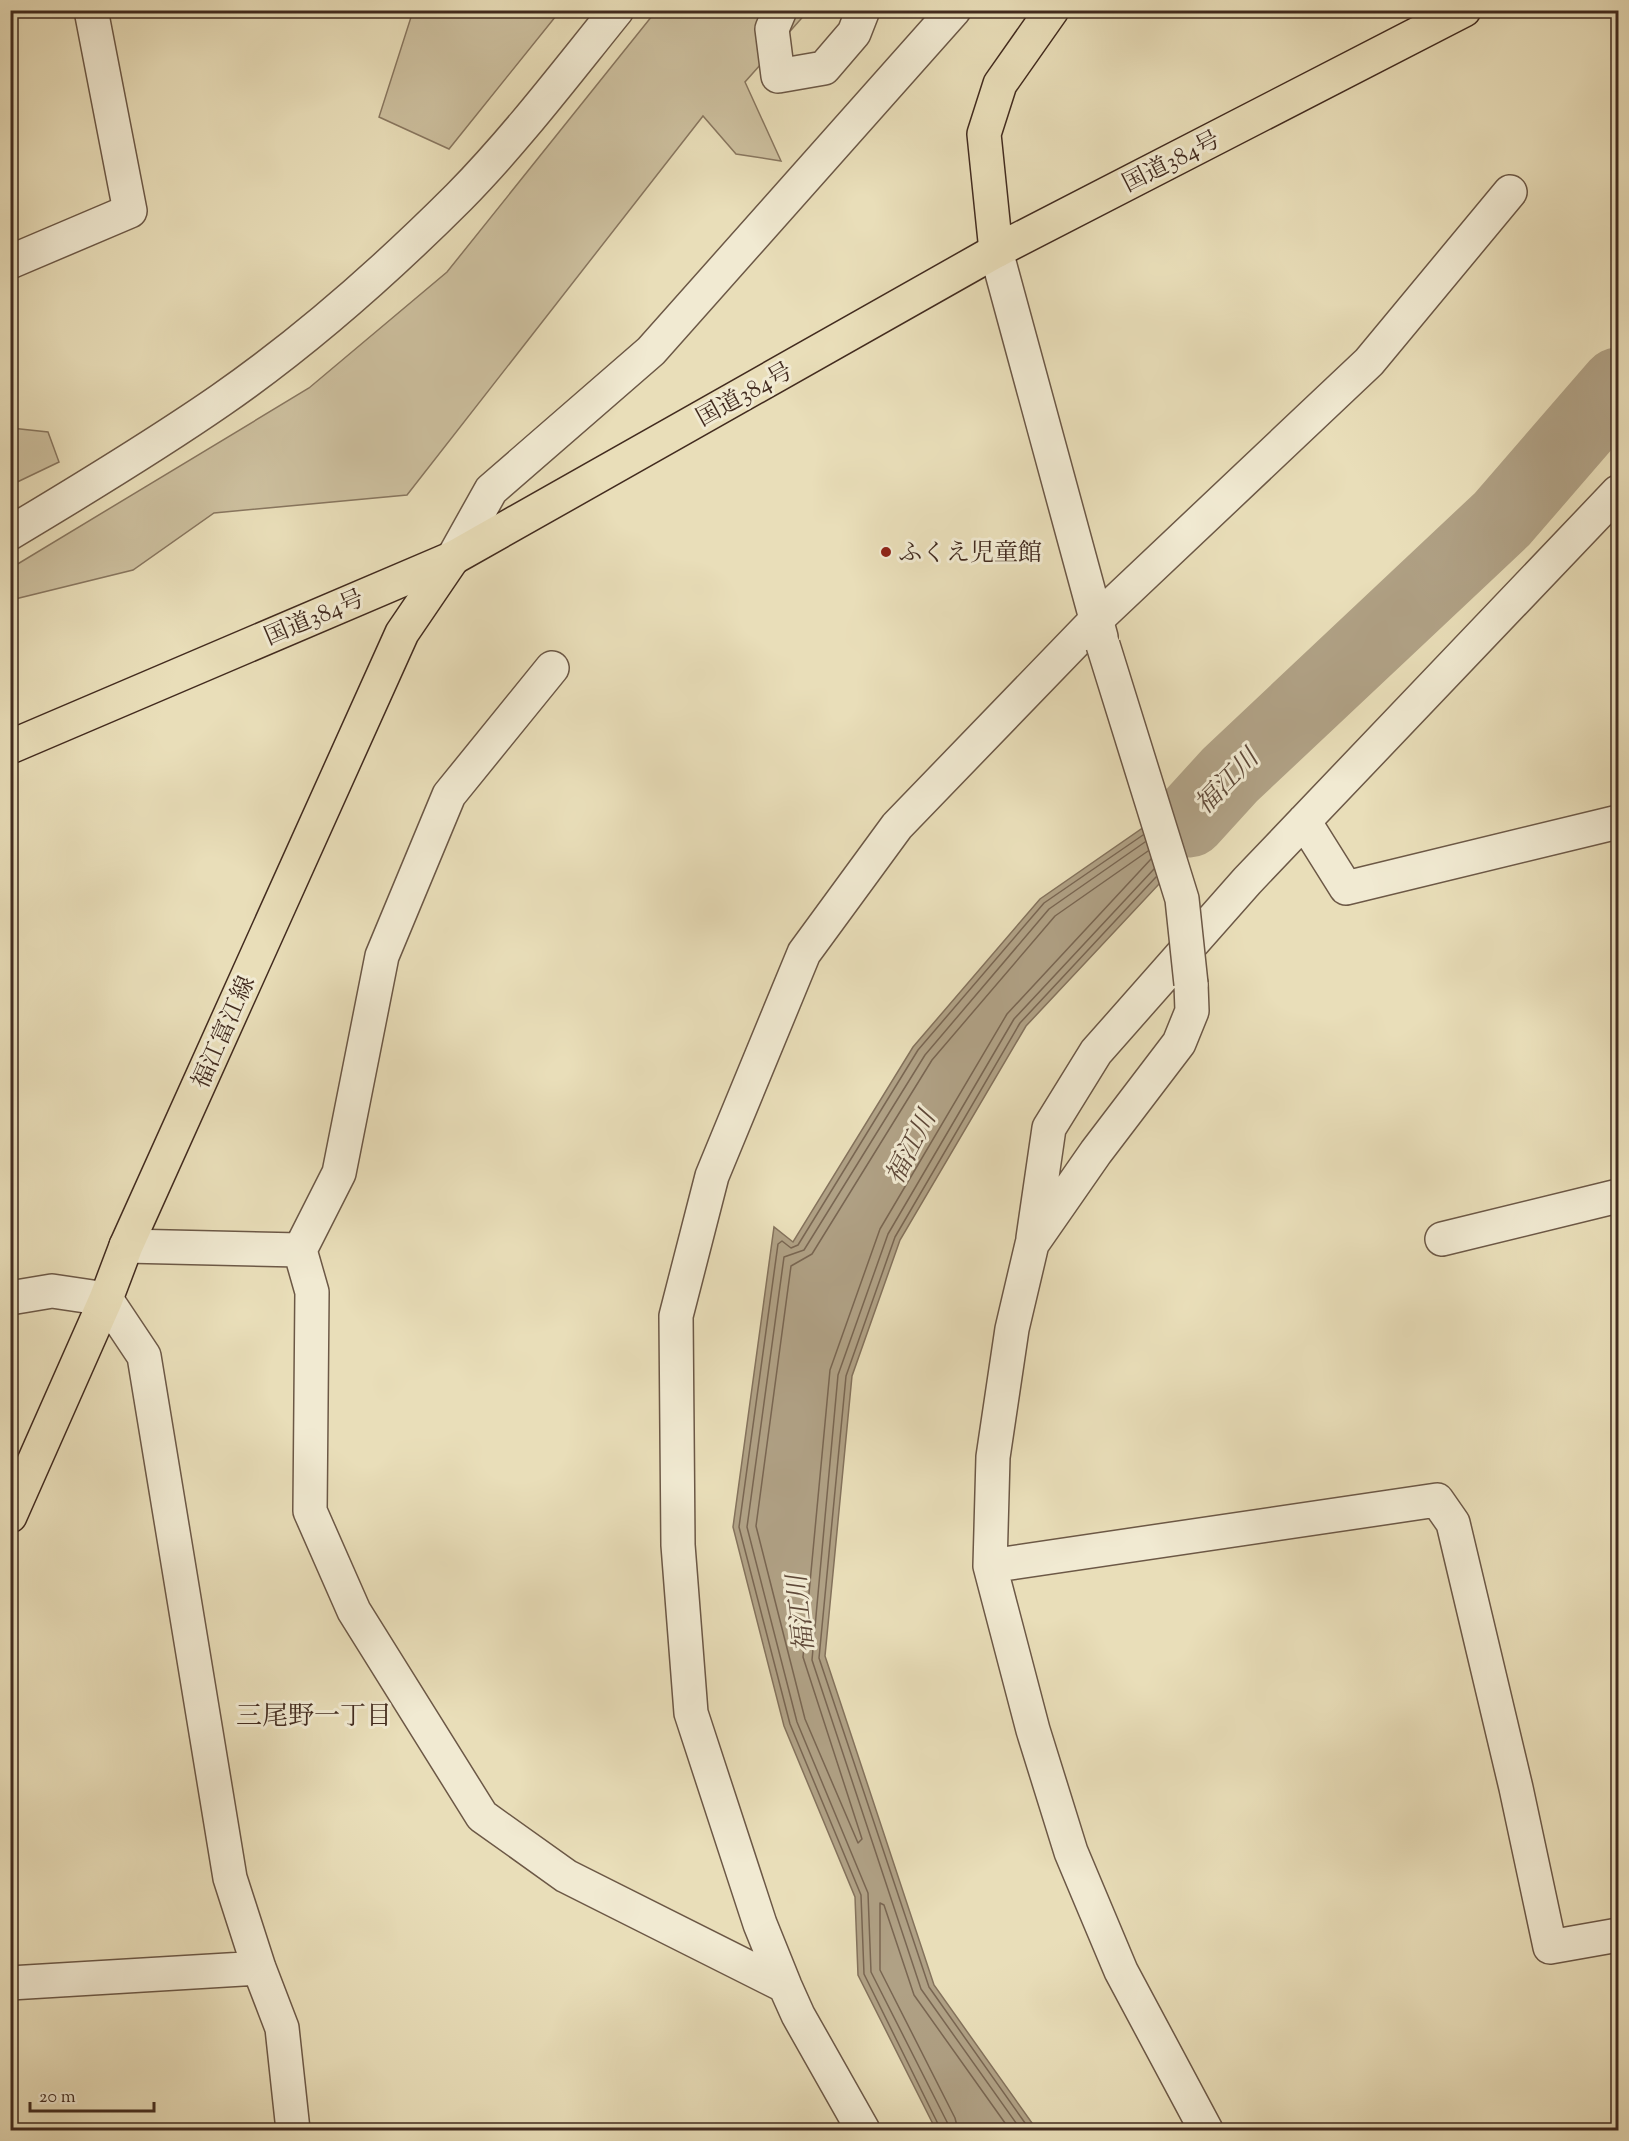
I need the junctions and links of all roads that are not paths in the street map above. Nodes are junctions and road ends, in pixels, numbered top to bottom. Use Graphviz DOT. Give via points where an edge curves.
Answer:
graph roads {
  1 [pos="91,10"];
  2 [pos="617,10"];
  3 [pos="780,10"];
  4 [pos="863,10"];
  5 [pos="954,10"];
  6 [pos="1052,10"];
  7 [pos="1464,10"];
  8 [pos="1510,192"];
  9 [pos="996,251"];
  10 [pos="10,262"];
  11 [pos="1618,492"];
  12 [pos="10,533"];
  13 [pos="453,558"];
  14 [pos="1100,633"];
  15 [pos="552,668"];
  16 [pos="10,747"];
  17 [pos="1304,821"];
  18 [pos="1618,822"];
  19 [pos="1618,1196"];
  20 [pos="1442,1239"];
  21 [pos="1032,1245"];
  22 [pos="126,1246"];
  23 [pos="300,1250"];
  24 [pos="10,1298"];
  25 [pos="106,1299"];
  26 [pos="10,1516"];
  27 [pos="990,1566"];
  28 [pos="1618,1935"];
  29 [pos="259,1968"];
  30 [pos="10,1983"];
  31 [pos="785,1986"];
  32 [pos="293,2130"];
  33 [pos="863,2130"];
  34 [pos="1206,2130"];
  1 -- 10 [label="street" via="130,211"];
  2 -- 12 [label="street" via="517,133 459,196 318,326 223,399 119,468"];
  3 -- 4 [label="street" via="772,29 778,76 824,68 854,33"];
  5 -- 13 [label="street" via="651,351 490,490"];
  6 -- 9 [label="main road" via="1000,84 984,134"];
  7 -- 9 [label="main road, 国道384号"];
  8 -- 14 [label="street" via="1369,362"];
  9 -- 13 [label="main road, 国道384号"];
  9 -- 14 [label="street"];
  11 -- 17 [label="street"];
  13 -- 16 [label="main road, 国道384号"];
  13 -- 22 [label="main road, 福江富江線" via="402,633"];
  14 -- 21 [label="street, bridge" via="1182,899 1191,1011 1179,1043"];
  14 -- 31 [label="street" via="897,826 804,953 712,1176 676,1316 678,1545 691,1713 760,1924"];
  15 -- 23 [label="street" via="449,795 382,956 339,1173"];
  17 -- 18 [label="street" via="1346,888"];
  17 -- 21 [label="street" via="1096,1052 1049,1128"];
  19 -- 20 [label="street"];
  21 -- 27 [label="street" via="1012,1329 993,1456"];
  22 -- 23 [label="street"];
  22 -- 25 [label="main road, 福江富江線"];
  23 -- 31 [label="street" via="312,1292 310,1511 354,1611 482,1816 566,1876"];
  24 -- 25 [label="street" via="52,1291"];
  25 -- 26 [label="main road, 福江富江線"];
  25 -- 29 [label="street" via="144,1356 230,1878"];
  27 -- 28 [label="street" via="1437,1500 1453,1523 1550,1947"];
  27 -- 34 [label="street" via="1033,1730 1071,1852 1120,1971"];
  29 -- 30 [label="street"];
  29 -- 32 [label="street" via="282,2028"];
  31 -- 33 [label="street"];
}
